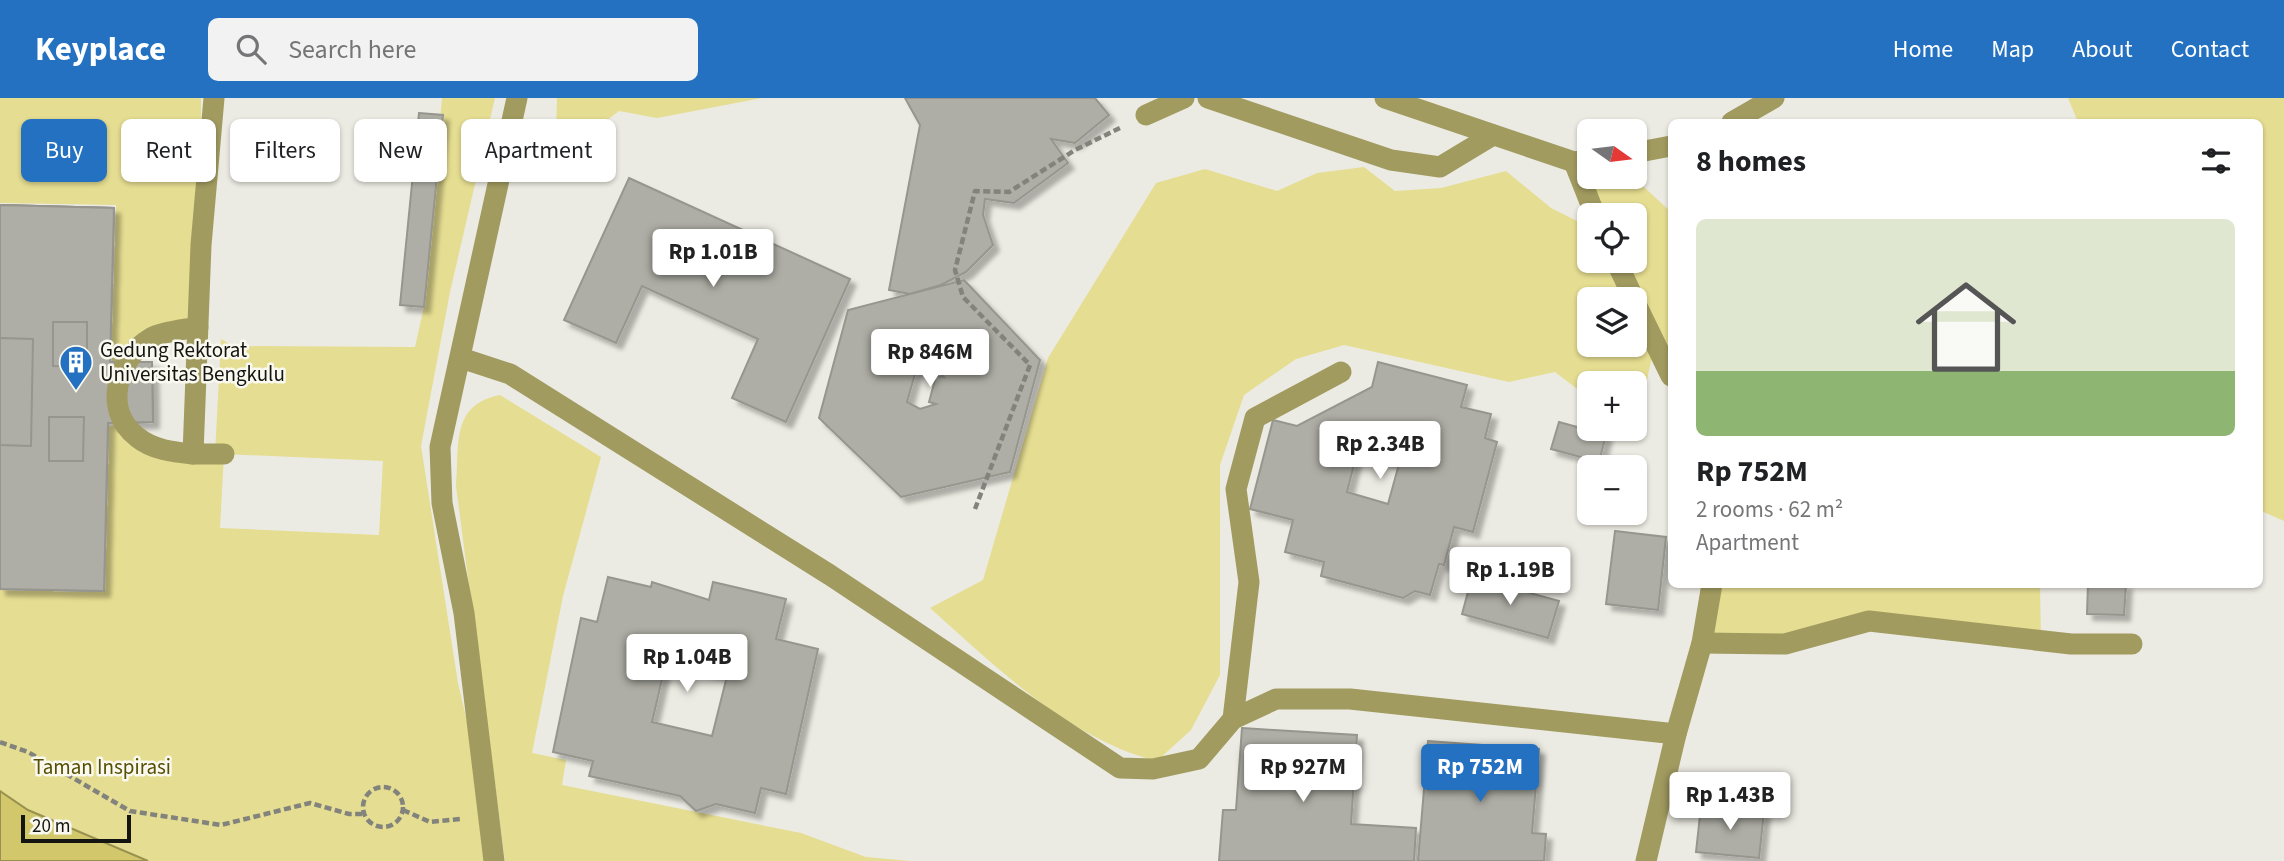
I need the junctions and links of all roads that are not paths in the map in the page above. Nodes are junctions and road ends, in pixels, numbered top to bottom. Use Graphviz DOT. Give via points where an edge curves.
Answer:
graph roads {
  1 [pos="214,98"];
  2 [pos="517,98"];
  3 [pos="1185,98"];
  4 [pos="1208,98"];
  5 [pos="1385,98"];
  6 [pos="1774,98"];
  7 [pos="1146,115"];
  8 [pos="1737,119"];
  9 [pos="1493,135"];
  10 [pos="1668,147"];
  11 [pos="1647,151"];
  12 [pos="1577,160"];
  13 [pos="198,327"];
  14 [pos="1647,327"];
  15 [pos="461,358"];
  16 [pos="1668,370"];
  17 [pos="1341,372"];
  18 [pos="193,454"];
  19 [pos="224,454"];
  20 [pos="1711,588"];
  21 [pos="1702,643"];
  22 [pos="2132,644"];
  23 [pos="1233,719"];
  24 [pos="1676,734"];
  25 [pos="493,851"];
  26 [pos="1646,861"];
  1 -- 13 [label="lane"];
  2 -- 15 [label="lane"];
  3 -- 7 [label="lane"];
  4 -- 9 [label="lane" via="1391,160 1440,167"];
  5 -- 9 [label="lane"];
  6 -- 8 [label="lane"];
  9 -- 12 [label="lane"];
  10 -- 11 [label="lane"];
  13 -- 18 [label="lane"];
  13 -- 18 [label="lane" via="154,336 125,361 118,382 125,425 136,436 153,447"];
  14 -- 16 [label="lane"];
  15 -- 23 [label="lane" via="510,374 830,575 1120,768 1153,769 1199,759"];
  15 -- 25 [label="lane" via="440,447 442,503 464,613"];
  17 -- 23 [label="lane" via="1255,418 1236,489 1249,582"];
  18 -- 19 [label="lane"];
  20 -- 21 [label="lane"];
  21 -- 22 [label="lane" via="1785,644 1869,621 2071,644"];
  21 -- 24 [label="lane"];
  23 -- 24 [label="lane" via="1276,699 1350,699"];
  24 -- 26 [label="lane"];
}
